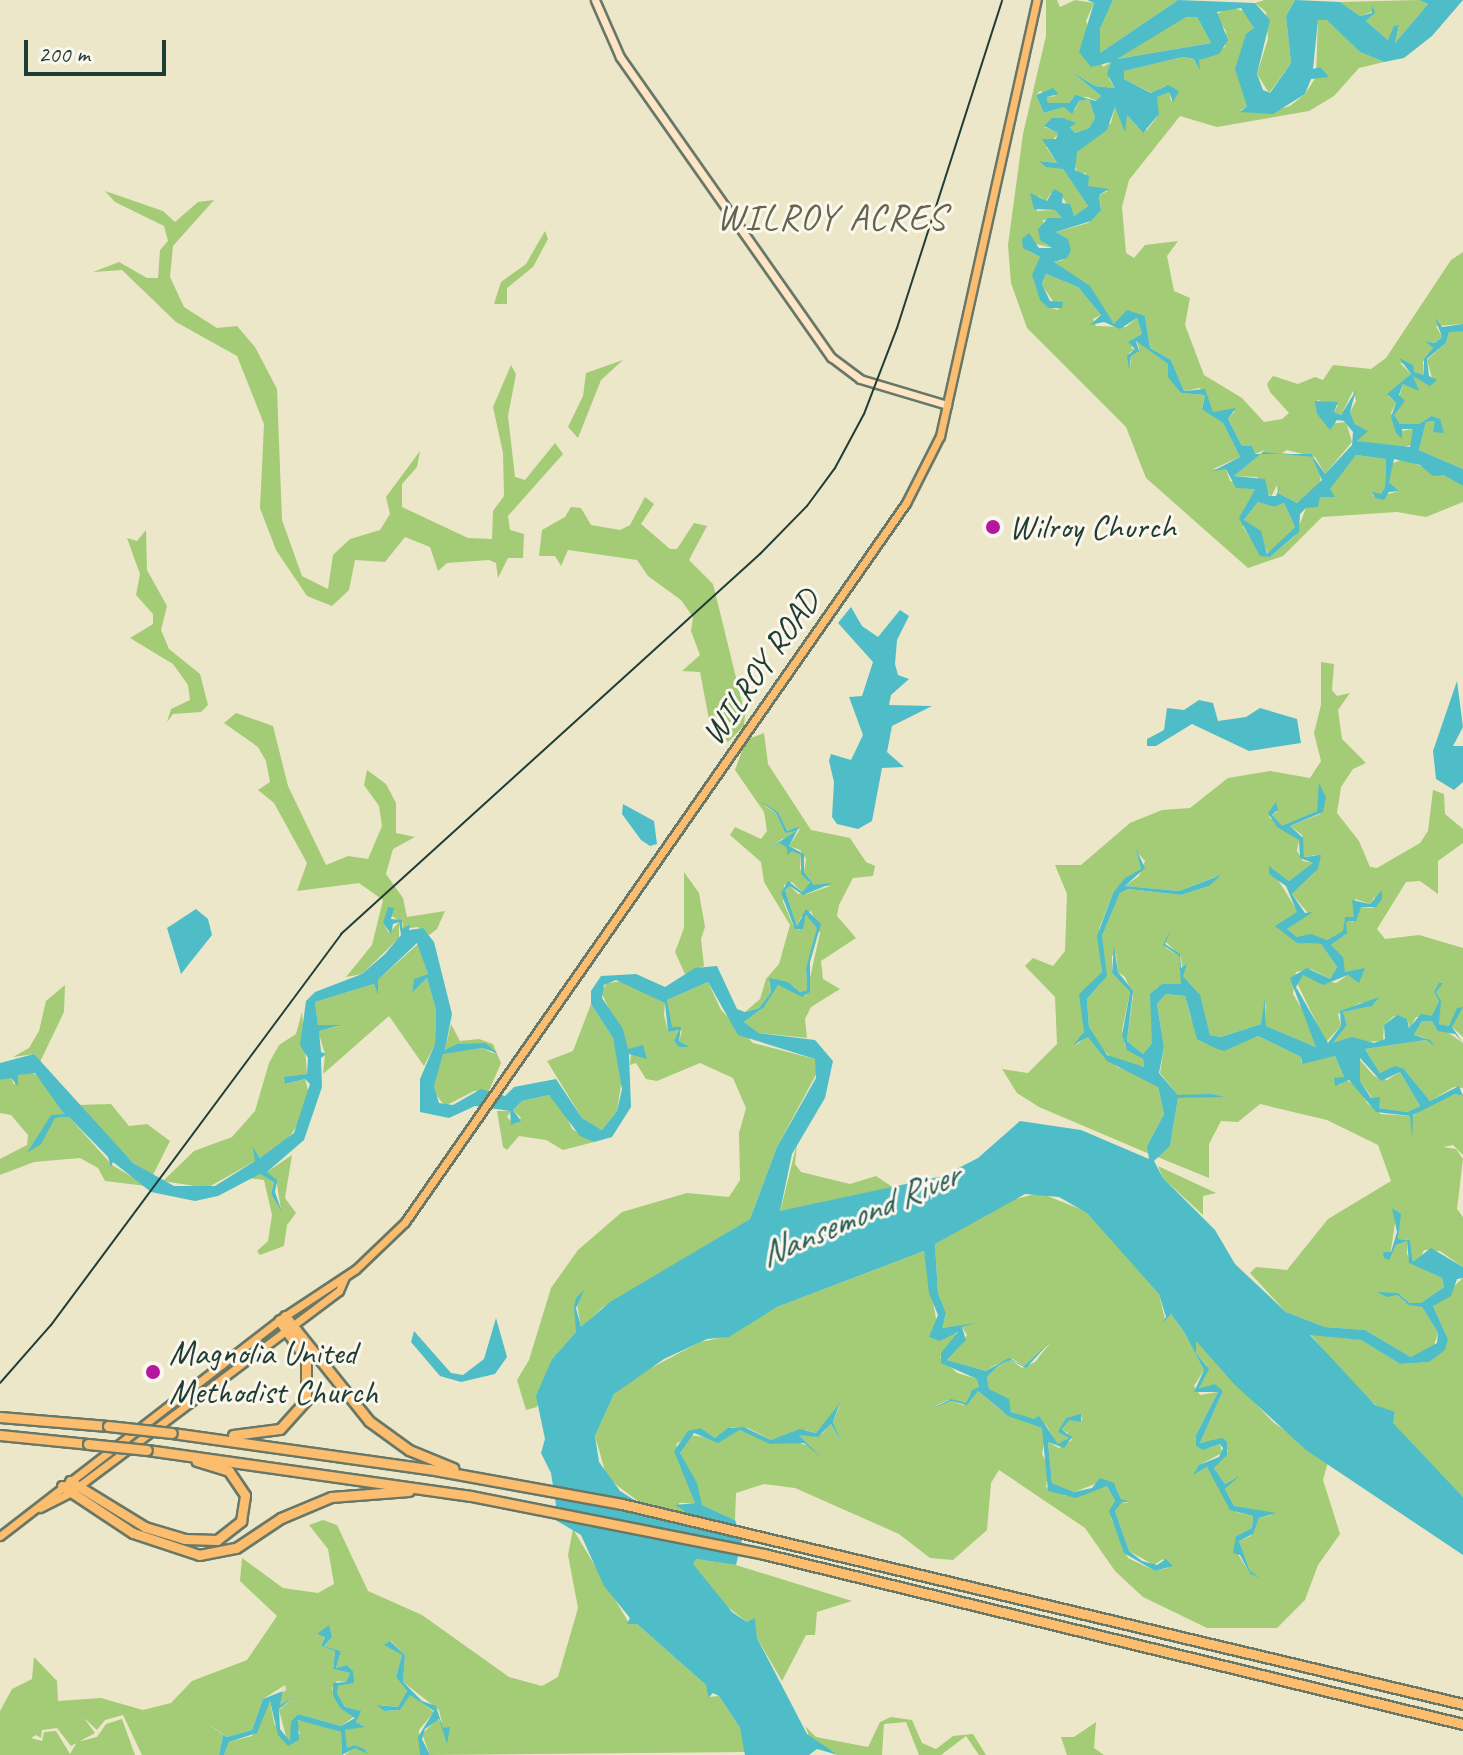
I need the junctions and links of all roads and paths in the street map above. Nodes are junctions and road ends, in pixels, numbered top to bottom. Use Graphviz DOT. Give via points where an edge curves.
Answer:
graph roads {
  1 [pos="595,0"];
  2 [pos="1037,0"];
  3 [pos="947,405"];
  4 [pos="285,1322"];
  5 [pos="0,1417"];
  6 [pos="172,1433"];
  7 [pos="0,1435"];
  8 [pos="147,1450"];
  9 [pos="70,1486"];
  10 [pos="526,1486"];
  11 [pos="535,1507"];
  12 [pos="0,1536"];
  13 [pos="1463,1704"];
  14 [pos="1463,1724"];
  1 -- 3 [label="main road" via="620,57 831,357 860,379"];
  2 -- 3 [label="main road, WILROY ROAD"];
  3 -- 4 [label="main road, WILROY ROAD" via="936,449 918,485 405,1222 346,1277 339,1291"];
  4 -- 6 [label="highway" via="309,1375 306,1400 293,1419 255,1435"];
  4 -- 9 [label="main road, WILROY ROAD"];
  4 -- 10 [label="highway" via="352,1404 394,1441 439,1464"];
  5 -- 6 [label="highway, bridge"];
  6 -- 10 [label="highway"];
  7 -- 8 [label="highway, bridge"];
  8 -- 9 [label="highway" via="219,1466 235,1476 246,1501 235,1529 210,1541 172,1537"];
  8 -- 11 [label="highway"];
  9 -- 11 [label="highway" via="142,1538 199,1555 236,1548 297,1510 359,1491 408,1490"];
  9 -- 12 [label="main road, WILROY ROAD"];
  10 -- 13 [label="highway" via="767,1535"];
  11 -- 14 [label="highway" via="764,1554"];
}
